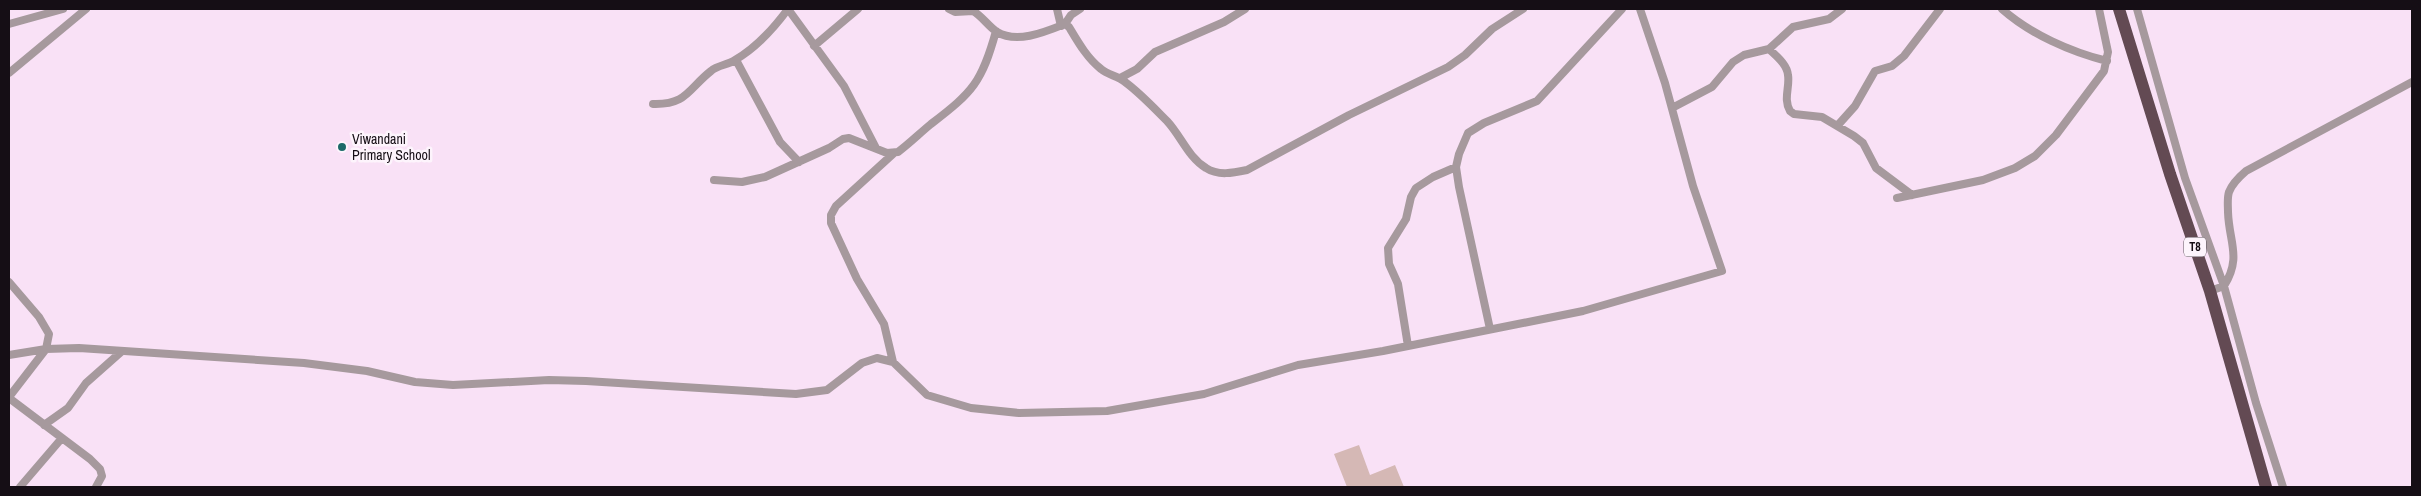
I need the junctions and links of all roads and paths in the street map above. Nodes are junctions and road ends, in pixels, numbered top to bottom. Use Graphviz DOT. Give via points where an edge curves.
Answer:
graph roads {
  1 [pos="63,9"];
  2 [pos="86,9"];
  3 [pos="788,9"];
  4 [pos="858,9"];
  5 [pos="948,9"];
  6 [pos="1057,9"];
  7 [pos="1080,9"];
  8 [pos="1245,9"];
  9 [pos="1523,9"];
  10 [pos="1622,9"];
  11 [pos="1640,9"];
  12 [pos="1842,9"];
  13 [pos="1940,9"];
  14 [pos="2002,9"];
  15 [pos="2100,9"];
  16 [pos="2119,9"];
  17 [pos="2136,9"];
  18 [pos="9,24"];
  19 [pos="1063,25"];
  20 [pos="996,31"];
  21 [pos="814,46"];
  22 [pos="1769,49"];
  23 [pos="736,60"];
  24 [pos="2107,61"];
  25 [pos="9,73"];
  26 [pos="1120,78"];
  27 [pos="2412,82"];
  28 [pos="653,104"];
  29 [pos="1672,108"];
  30 [pos="1838,125"];
  31 [pos="876,148"];
  32 [pos="894,153"];
  33 [pos="799,162"];
  34 [pos="1456,166"];
  35 [pos="714,180"];
  36 [pos="1912,195"];
  37 [pos="1897,198"];
  38 [pos="9,282"];
  39 [pos="2224,286"];
  40 [pos="2210,290"];
  41 [pos="1490,329"];
  42 [pos="1408,346"];
  43 [pos="46,349"];
  44 [pos="121,352"];
  45 [pos="9,355"];
  46 [pos="892,362"];
  47 [pos="9,398"];
  48 [pos="44,425"];
  49 [pos="62,438"];
  50 [pos="20,487"];
  51 [pos="96,487"];
  52 [pos="2266,487"];
  53 [pos="2283,487"];
  1 -- 18 [label="street"];
  2 -- 25 [label="street"];
  3 -- 21 [label="street"];
  3 -- 23 [label="street" via="769,32"];
  4 -- 21 [label="street"];
  5 -- 20 [label="street" via="973,11"];
  6 -- 19 [label="street"];
  7 -- 19 [label="street" via="1071,14"];
  8 -- 26 [label="street" via="1224,22 1155,52 1137,69"];
  9 -- 26 [label="street" via="1492,29 1465,55 1430,77 1348,115 1272,158 1234,173 1217,173 1195,160 1168,122"];
  10 -- 34 [label="street" via="1537,101 1468,133"];
  11 -- 29 [label="street"];
  12 -- 22 [label="street" via="1830,19 1793,26"];
  13 -- 30 [label="street" via="1904,56 1892,66 1875,71 1855,106"];
  14 -- 24 [label="street" via="2050,39"];
  15 -- 24 [label="street"];
  16 -- 40 [label="highway, T8"];
  17 -- 39 [label="street" via="2185,178"];
  19 -- 20 [label="street" via="1017,37"];
  19 -- 26 [label="street" via="1069,27 1088,56 1102,70"];
  20 -- 32 [label="street" via="985,67 970,92"];
  21 -- 31 [label="street" via="844,86"];
  22 -- 29 [label="street" via="1744,55 1733,62 1712,87"];
  22 -- 30 [label="street" via="1785,66 1788,75 1786,99 1790,111 1822,116"];
  23 -- 28 [label="street" via="710,72 680,100"];
  23 -- 33 [label="street" via="780,142"];
  24 -- 36 [label="street" via="2099,78 2056,135 2025,164 1983,180"];
  27 -- 39 [label="street" via="2246,171 2236,181 2228,201 2235,255 2232,272"];
  29 -- 41 [label="street" via="1693,186 1722,271 1583,311"];
  30 -- 36 [label="street" via="1863,143 1876,168"];
  31 -- 32 [label="street"];
  31 -- 33 [label="street" via="855,139 843,139"];
  32 -- 46 [label="street" via="836,206 831,215 831,223 856,279 884,324"];
  33 -- 35 [label="street" via="765,177 742,182"];
  34 -- 41 [label="street"];
  34 -- 42 [label="street" via="1416,188 1406,219 1388,248 1389,264 1398,284"];
  36 -- 37 [label="street"];
  38 -- 43 [label="street" via="47,329"];
  39 -- 40 [label="street"];
  39 -- 53 [label="street"];
  40 -- 52 [label="highway, T8"];
  41 -- 42 [label="street"];
  42 -- 46 [label="street" via="1298,365 1179,399 1107,411 1062,413 1018,413 949,403 920,391"];
  43 -- 44 [label="street"];
  43 -- 45 [label="street"];
  43 -- 47 [label="street"];
  44 -- 46 [label="street" via="304,363 367,371 415,382 454,385 586,381 776,394 827,390 869,360 877,358"];
  44 -- 48 [label="street" via="86,383 68,408"];
  47 -- 48 [label="street"];
  48 -- 49 [label="street"];
  49 -- 50 [label="street"];
  49 -- 51 [label="street" via="100,469 102,476"];
}
